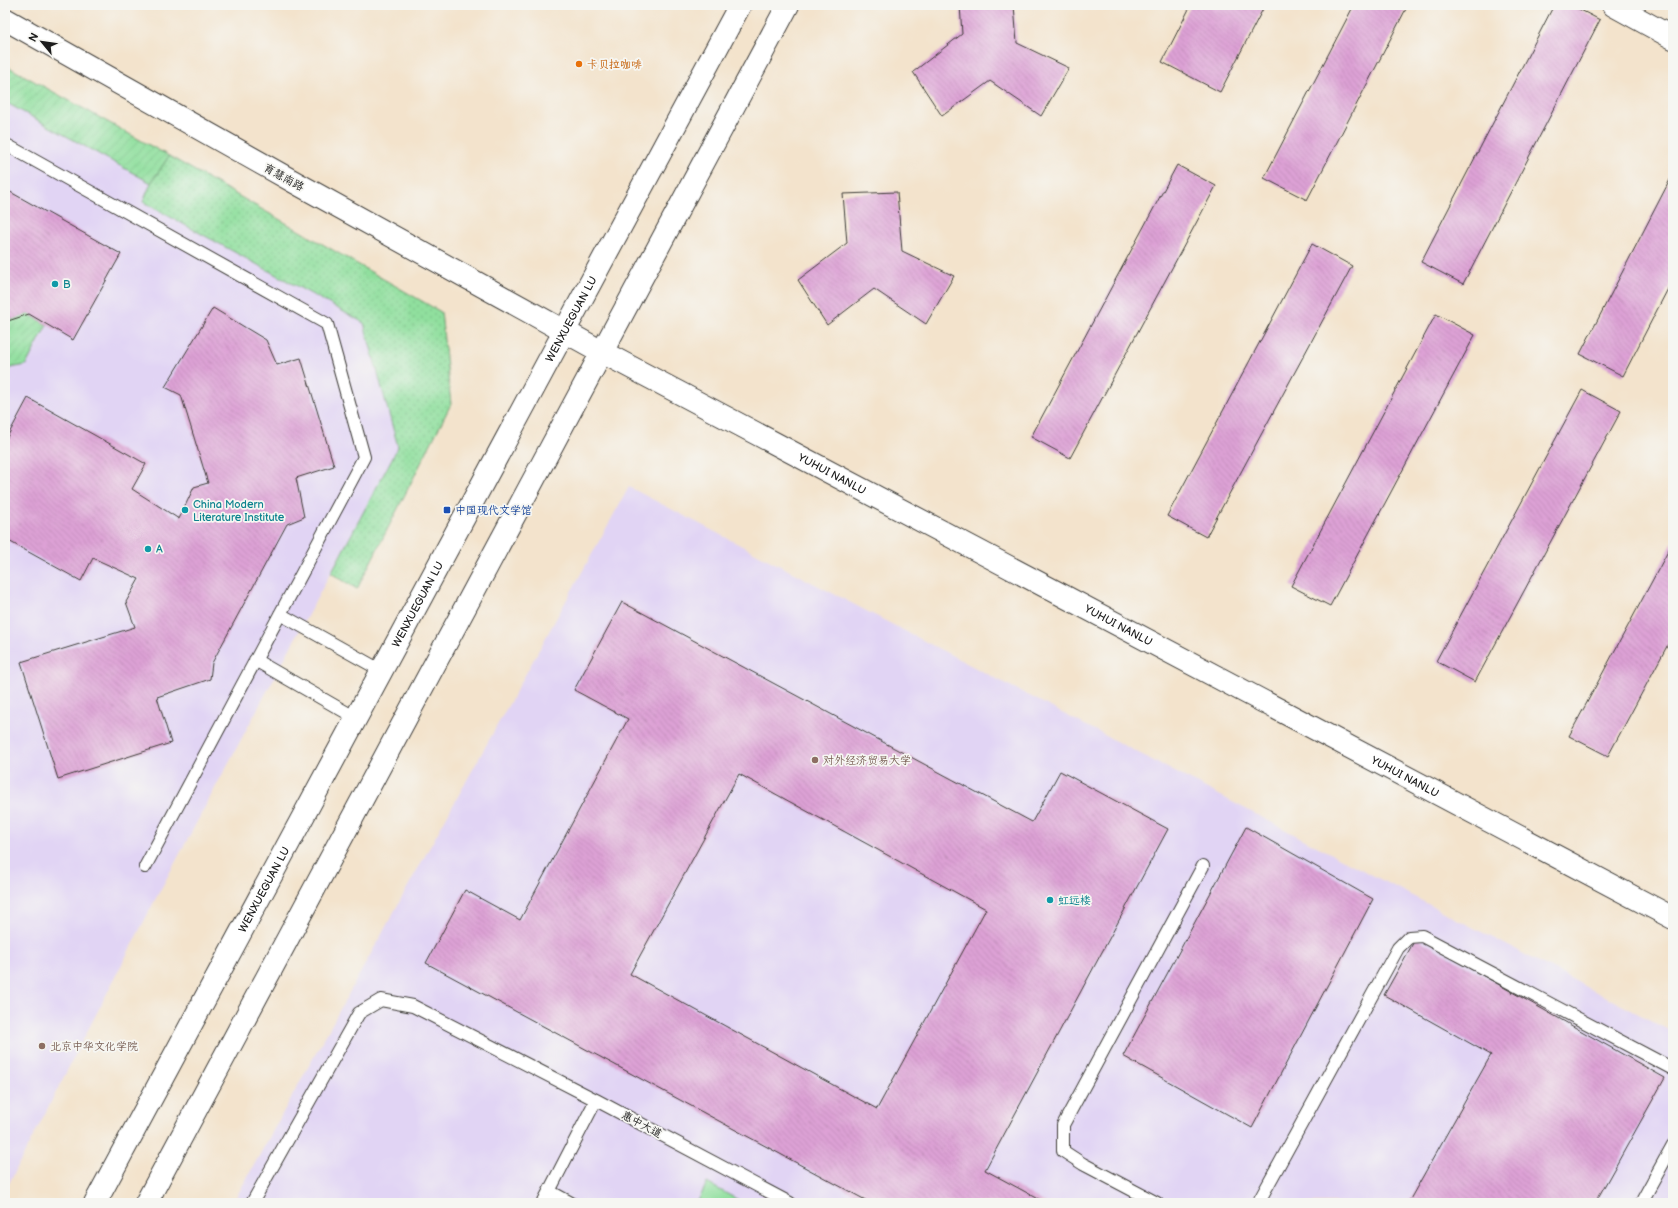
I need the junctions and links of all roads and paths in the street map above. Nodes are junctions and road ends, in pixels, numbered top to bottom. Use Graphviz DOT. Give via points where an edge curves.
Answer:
graph roads {
  1 [pos="740,5"];
  2 [pos="788,5"];
  3 [pos="1613,5"];
  4 [pos="5,19"];
  5 [pos="1673,38"];
  6 [pos="5,144"];
  7 [pos="564,332"];
  8 [pos="602,352"];
  9 [pos="280,614"];
  10 [pos="255,660"];
  11 [pos="382,670"];
  12 [pos="356,718"];
  13 [pos="1203,866"];
  14 [pos="145,867"];
  15 [pos="1673,918"];
  16 [pos="1673,1070"];
  17 [pos="596,1100"];
  18 [pos="1673,1145"];
  19 [pos="549,1191"];
  20 [pos="95,1203"];
  21 [pos="146,1203"];
  22 [pos="252,1203"];
  23 [pos="542,1203"];
  24 [pos="571,1203"];
  25 [pos="790,1203"];
  26 [pos="1157,1203"];
  27 [pos="1258,1203"];
  28 [pos="1641,1203"];
  1 -- 7 [label="main road, WENXUEGUAN LU"];
  2 -- 8 [label="main road"];
  3 -- 5 [label="main road"];
  4 -- 7 [label="main road, 育慧南路"];
  6 -- 9 [label="lane" via="327,324 364,456"];
  7 -- 8 [label="main road, YUHUI NANLU"];
  7 -- 11 [label="main road, WENXUEGUAN LU"];
  8 -- 15 [label="main road, YUHUI NANLU"];
  8 -- 21 [label="main road"];
  9 -- 10 [label="lane"];
  9 -- 11 [label="lane"];
  10 -- 12 [label="lane"];
  10 -- 14 [label="lane"];
  11 -- 12 [label="main road, WENXUEGUAN LU"];
  12 -- 20 [label="main road, WENXUEGUAN LU"];
  13 -- 26 [label="lane" via="1063,1125 1063,1151"];
  16 -- 27 [label="lane" via="1422,936 1409,937 1398,948"];
  17 -- 19 [label="lane"];
  17 -- 22 [label="lane, 惠中大道" via="412,1006 380,1000 359,1013"];
  17 -- 25 [label="lane, 惠中大道"];
  18 -- 28 [label="lane"];
  19 -- 23 [label="lane"];
  19 -- 24 [label="lane"];
}
